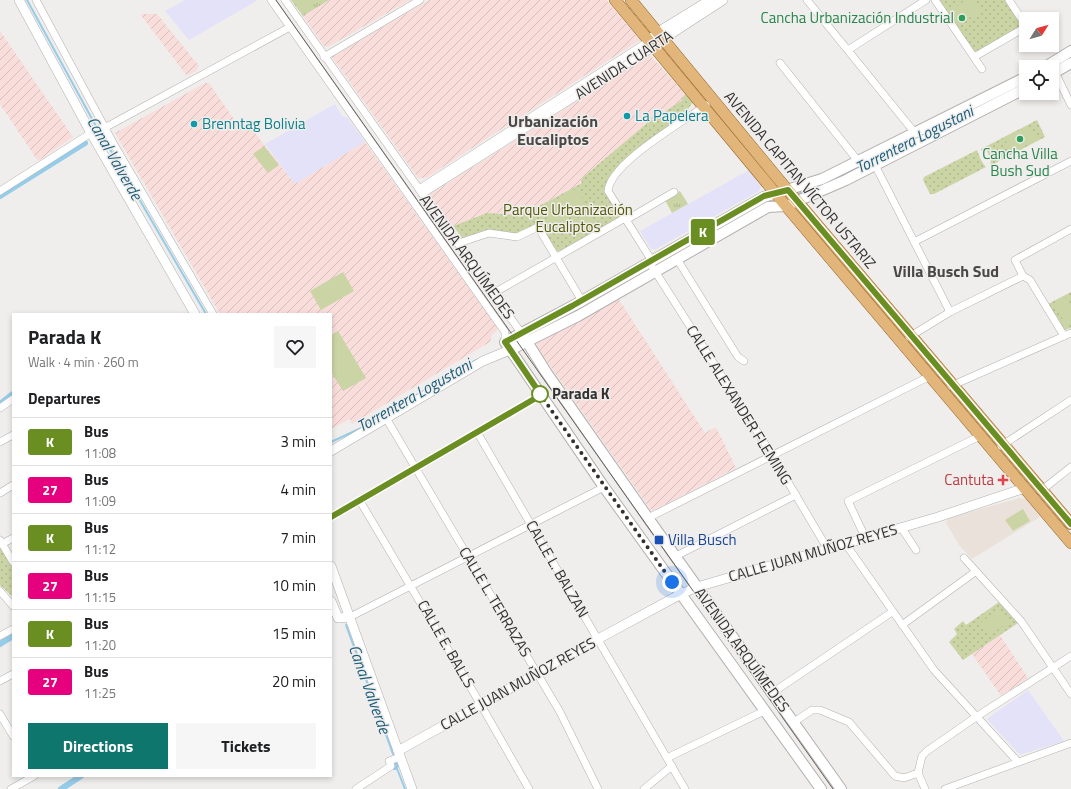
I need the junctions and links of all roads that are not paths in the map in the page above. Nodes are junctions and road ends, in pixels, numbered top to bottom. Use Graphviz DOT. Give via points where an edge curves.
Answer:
graph roads {
  1 [pos="19,0"];
  2 [pos="36,0"];
  3 [pos="271,0"];
  4 [pos="285,0"];
  5 [pos="420,0"];
  6 [pos="615,0"];
  7 [pos="632,0"];
  8 [pos="710,0"];
  9 [pos="723,0"];
  10 [pos="807,0"];
  11 [pos="926,0"];
  12 [pos="934,0"];
  13 [pos="1009,0"];
  14 [pos="1019,15"];
  15 [pos="290,27"];
  16 [pos="1019,30"];
  17 [pos="661,36"];
  18 [pos="652,44"];
  19 [pos="848,50"];
  20 [pos="1071,51"];
  21 [pos="324,56"];
  22 [pos="974,57"];
  23 [pos="1056,60"];
  24 [pos="780,63"];
  25 [pos="1071,64"];
  26 [pos="982,69"];
  27 [pos="1059,70"];
  28 [pos="1019,81"];
  29 [pos="1059,82"];
  30 [pos="1019,92"];
  31 [pos="713,100"];
  32 [pos="1071,105"];
  33 [pos="704,107"];
  34 [pos="98,130"];
  35 [pos="915,133"];
  36 [pos="858,161"];
  37 [pos="1071,161"];
  38 [pos="875,165"];
  39 [pos="775,175"];
  40 [pos="766,181"];
  41 [pos="788,190"];
  42 [pos="0,191"];
  43 [pos="420,191"];
  44 [pos="674,192"];
  45 [pos="776,193"];
  46 [pos="797,201"];
  47 [pos="786,206"];
  48 [pos="805,210"];
  49 [pos="796,217"];
  50 [pos="625,219"];
  51 [pos="1071,229"];
  52 [pos="914,242"];
  53 [pos="459,243"];
  54 [pos="557,257"];
  55 [pos="677,259"];
  56 [pos="652,265"];
  57 [pos="1023,276"];
  58 [pos="494,293"];
  59 [pos="582,301"];
  60 [pos="950,312"];
  61 [pos="194,313"];
  62 [pos="212,313"];
  63 [pos="912,334"];
  64 [pos="1068,334"];
  65 [pos="525,338"];
  66 [pos="902,342"];
  67 [pos="507,346"];
  68 [pos="744,361"];
  69 [pos="930,376"];
  70 [pos="953,384"];
  71 [pos="944,392"];
  72 [pos="541,395"];
  73 [pos="1071,400"];
  74 [pos="12,402"];
  75 [pos="0,408"];
  76 [pos="386,418"];
  77 [pos="477,432"];
  78 [pos="12,436"];
  79 [pos="980,436"];
  80 [pos="0,442"];
  81 [pos="1003,444"];
  82 [pos="332,451"];
  83 [pos="994,452"];
  84 [pos="772,455"];
  85 [pos="1071,467"];
  86 [pos="416,468"];
  87 [pos="12,486"];
  88 [pos="604,487"];
  89 [pos="1025,488"];
  90 [pos="1042,490"];
  91 [pos="0,493"];
  92 [pos="796,495"];
  93 [pos="360,501"];
  94 [pos="332,517"];
  95 [pos="648,518"];
  96 [pos="1071,524"];
  97 [pos="531,525"];
  98 [pos="901,527"];
  99 [pos="865,537"];
  100 [pos="12,538"];
  101 [pos="1,542"];
  102 [pos="845,543"];
  103 [pos="1071,543"];
  104 [pos="827,548"];
  105 [pos="916,550"];
  106 [pos="676,556"];
  107 [pos="468,558"];
  108 [pos="964,558"];
  109 [pos="12,560"];
  110 [pos="332,569"];
  111 [pos="975,572"];
  112 [pos="411,586"];
  113 [pos="698,587"];
  114 [pos="1,593"];
  115 [pos="681,594"];
  116 [pos="12,605"];
  117 [pos="332,606"];
  118 [pos="892,612"];
  119 [pos="350,617"];
  120 [pos="334,618"];
  121 [pos="902,625"];
  122 [pos="12,630"];
  123 [pos="0,636"];
  124 [pos="598,639"];
  125 [pos="1071,656"];
  126 [pos="1053,668"];
  127 [pos="537,673"];
  128 [pos="12,675"];
  129 [pos="0,681"];
  130 [pos="772,693"];
  131 [pos="1071,694"];
  132 [pos="481,705"];
  133 [pos="764,711"];
  134 [pos="0,714"];
  135 [pos="976,717"];
  136 [pos="794,722"];
  137 [pos="12,734"];
  138 [pos="1071,743"];
  139 [pos="399,754"];
  140 [pos="667,758"];
  141 [pos="1018,762"];
  142 [pos="672,766"];
  143 [pos="918,773"];
  144 [pos="32,777"];
  145 [pos="11,789"];
  146 [pos="356,789"];
  147 [pos="412,789"];
  148 [pos="529,789"];
  149 [pos="598,789"];
  150 [pos="644,789"];
  151 [pos="685,789"];
  152 [pos="821,789"];
  153 [pos="841,789"];
  154 [pos="925,789"];
  155 [pos="944,789"];
  1 -- 34 [label="street"];
  2 -- 34 [label="street"];
  3 -- 15 [label="street, AVENIDA ARQUÍMEDES"];
  4 -- 21 [label="street, AVENIDA ARQUÍMEDES"];
  5 -- 21 [label="street"];
  6 -- 18 [label="main road, AVENIDA CAPITAN VÍCTOR USTARIZ"];
  7 -- 17 [label="main road, AVENIDA CAPITAN VÍCTOR USTARIZ"];
  8 -- 17 [label="street, AVENIDA CUARTA"];
  9 -- 17 [label="street, AVENIDA CUARTA"];
  10 -- 19 [label="street"];
  11 -- 19 [label="street"];
  12 -- 22 [label="street"];
  13 -- 14 [label="street"];
  15 -- 34 [label="street"];
  15 -- 67 [label="street, AVENIDA ARQUÍMEDES" via="505,332"];
  16 -- 22 [label="street"];
  17 -- 18 [label="street, AVENIDA CUARTA"];
  17 -- 31 [label="main road, AVENIDA CAPITAN VÍCTOR USTARIZ"];
  18 -- 33 [label="main road, AVENIDA CAPITAN VÍCTOR USTARIZ"];
  18 -- 43 [label="street, AVENIDA CUARTA"];
  19 -- 35 [label="street"];
  20 -- 23 [label="main road"];
  21 -- 43 [label="street, AVENIDA ARQUÍMEDES"];
  22 -- 26 [label="street"];
  24 -- 36 [label="street"];
  25 -- 27 [label="main road"];
  28 -- 35 [label="main road"];
  29 -- 32 [label="street"];
  30 -- 38 [label="main road"];
  31 -- 33 [label="street"];
  31 -- 39 [label="main road, AVENIDA CAPITAN VÍCTOR USTARIZ"];
  33 -- 40 [label="main road, AVENIDA CAPITAN VÍCTOR USTARIZ"];
  33 -- 50 [label="street, CALLE ALEXANDER FLEMING" via="659,136 613,178 608,186 608,192"];
  34 -- 42 [label="street"];
  34 -- 61 [label="street"];
  34 -- 62 [label="street"];
  35 -- 36 [label="main road"];
  36 -- 41 [label="main road" via="822,179"];
  37 -- 52 [label="street"];
  38 -- 46 [label="main road"];
  38 -- 52 [label="street"];
  39 -- 40 [label="main road" via="775,181"];
  39 -- 41 [label="main road, AVENIDA CAPITAN VÍCTOR USTARIZ"];
  40 -- 45 [label="main road, AVENIDA CAPITAN VÍCTOR USTARIZ"];
  41 -- 45 [label="main road"];
  41 -- 46 [label="main road, AVENIDA CAPITAN VÍCTOR USTARIZ"];
  43 -- 53 [label="street, AVENIDA ARQUÍMEDES"];
  44 -- 50 [label="street"];
  45 -- 47 [label="main road, AVENIDA CAPITAN VÍCTOR USTARIZ"];
  45 -- 56 [label="main road" via="764,196"];
  46 -- 47 [label="main road"];
  46 -- 48 [label="main road, AVENIDA CAPITAN VÍCTOR USTARIZ"];
  47 -- 49 [label="main road, AVENIDA CAPITAN VÍCTOR USTARIZ"];
  47 -- 55 [label="main road" via="768,207"];
  48 -- 49 [label="main road" via="799,211"];
  48 -- 63 [label="main road, AVENIDA CAPITAN VÍCTOR USTARIZ"];
  49 -- 66 [label="main road, AVENIDA CAPITAN VÍCTOR USTARIZ"];
  50 -- 54 [label="street"];
  50 -- 56 [label="street, CALLE ALEXANDER FLEMING"];
  51 -- 57 [label="street" via="1015,260"];
  52 -- 60 [label="street"];
  53 -- 54 [label="street" via="489,233 517,237 538,227"];
  53 -- 58 [label="street, AVENIDA ARQUÍMEDES"];
  54 -- 58 [label="street"];
  54 -- 59 [label="street"];
  55 -- 56 [label="main road"];
  55 -- 68 [label="street" via="738,357"];
  56 -- 59 [label="main road"];
  56 -- 65 [label="main road" via="578,316"];
  56 -- 84 [label="street, CALLE ALEXANDER FLEMING"];
  57 -- 60 [label="street"];
  57 -- 64 [label="street" via="1030,280"];
  58 -- 65 [label="street, AVENIDA ARQUÍMEDES"];
  59 -- 65 [label="main road"];
  60 -- 63 [label="street"];
  63 -- 66 [label="street"];
  63 -- 70 [label="main road, AVENIDA CAPITAN VÍCTOR USTARIZ"];
  64 -- 70 [label="street"];
  65 -- 67 [label="main road"];
  65 -- 95 [label="main road, AVENIDA ARQUÍMEDES"];
  66 -- 69 [label="main road, AVENIDA CAPITAN VÍCTOR USTARIZ"];
  67 -- 72 [label="main road, AVENIDA ARQUÍMEDES"];
  67 -- 76 [label="street"];
  69 -- 71 [label="main road, AVENIDA CAPITAN VÍCTOR USTARIZ"];
  69 -- 84 [label="street"];
  70 -- 71 [label="street"];
  70 -- 81 [label="main road, AVENIDA CAPITAN VÍCTOR USTARIZ"];
  71 -- 79 [label="main road, AVENIDA CAPITAN VÍCTOR USTARIZ"];
  72 -- 77 [label="street"];
  72 -- 88 [label="main road, AVENIDA ARQUÍMEDES"];
  73 -- 81 [label="street"];
  74 -- 75 [label="street"];
  76 -- 82 [label="street"];
  76 -- 86 [label="street, CALLE L. TERRAZAS"];
  77 -- 86 [label="street"];
  77 -- 97 [label="street, CALLE L. BALZAN"];
  78 -- 80 [label="street"];
  79 -- 83 [label="main road, AVENIDA CAPITAN VÍCTOR USTARIZ"];
  79 -- 99 [label="street" via="848,501"];
  81 -- 83 [label="street"];
  81 -- 90 [label="main road, AVENIDA CAPITAN VÍCTOR USTARIZ"];
  83 -- 89 [label="main road, AVENIDA CAPITAN VÍCTOR USTARIZ"];
  84 -- 92 [label="street, CALLE ALEXANDER FLEMING"];
  84 -- 95 [label="street"];
  85 -- 90 [label="street"];
  86 -- 93 [label="street"];
  86 -- 107 [label="street, CALLE L. TERRAZAS"];
  87 -- 91 [label="street"];
  88 -- 97 [label="street"];
  88 -- 115 [label="main road, AVENIDA ARQUÍMEDES"];
  89 -- 98 [label="street, CALLE JUAN MUÑOZ REYES"];
  89 -- 103 [label="main road, AVENIDA CAPITAN VÍCTOR USTARIZ"];
  90 -- 96 [label="main road, AVENIDA CAPITAN VÍCTOR USTARIZ"];
  92 -- 104 [label="street, CALLE ALEXANDER FLEMING"];
  92 -- 106 [label="street"];
  93 -- 94 [label="street"];
  93 -- 112 [label="street, CALLE E. BALLS"];
  95 -- 106 [label="main road, AVENIDA ARQUÍMEDES"];
  97 -- 107 [label="street"];
  97 -- 124 [label="street, CALLE L. BALZAN"];
  98 -- 99 [label="street, CALLE JUAN MUÑOZ REYES"];
  98 -- 105 [label="street"];
  99 -- 102 [label="street, CALLE JUAN MUÑOZ REYES"];
  100 -- 101 [label="street"];
  101 -- 109 [label="street"];
  102 -- 104 [label="street, CALLE JUAN MUÑOZ REYES"];
  102 -- 118 [label="street"];
  104 -- 113 [label="street, CALLE JUAN MUÑOZ REYES"];
  106 -- 113 [label="main road, AVENIDA ARQUÍMEDES"];
  107 -- 112 [label="street"];
  107 -- 127 [label="street, CALLE L. TERRAZAS"];
  108 -- 111 [label="street"];
  110 -- 119 [label="street"];
  111 -- 121 [label="street"];
  111 -- 126 [label="street" via="1021,621"];
  112 -- 119 [label="street"];
  112 -- 132 [label="street, CALLE E. BALLS"];
  113 -- 115 [label="street, CALLE JUAN MUÑOZ REYES"];
  113 -- 130 [label="main road, AVENIDA ARQUÍMEDES"];
  114 -- 116 [label="street"];
  115 -- 124 [label="street, CALLE JUAN MUÑOZ REYES"];
  115 -- 133 [label="main road, AVENIDA ARQUÍMEDES"];
  117 -- 120 [label="street"];
  118 -- 121 [label="street"];
  118 -- 130 [label="street"];
  119 -- 120 [label="street"];
  119 -- 139 [label="street"];
  121 -- 135 [label="street" via="934,670"];
  122 -- 123 [label="street"];
  124 -- 127 [label="street, CALLE JUAN MUÑOZ REYES"];
  124 -- 140 [label="street, CALLE L. BALZAN"];
  125 -- 126 [label="street"];
  126 -- 131 [label="street"];
  126 -- 135 [label="street"];
  127 -- 132 [label="street, CALLE JUAN MUÑOZ REYES"];
  127 -- 149 [label="street, CALLE L. TERRAZAS" via="560,712"];
  128 -- 129 [label="street"];
  130 -- 136 [label="main road, AVENIDA ARQUÍMEDES"];
  132 -- 139 [label="street, CALLE JUAN MUÑOZ REYES"];
  132 -- 148 [label="street, CALLE E. BALLS"];
  133 -- 140 [label="street"];
  133 -- 152 [label="main road, AVENIDA ARQUÍMEDES"];
  134 -- 137 [label="street"];
  135 -- 141 [label="street"];
  135 -- 143 [label="street" via="927,751 922,756"];
  136 -- 143 [label="street" via="812,710 820,710 849,722 895,776 904,778"];
  136 -- 153 [label="main road, AVENIDA ARQUÍMEDES"];
  138 -- 141 [label="street"];
  139 -- 146 [label="street" via="390,764"];
  139 -- 147 [label="street"];
  140 -- 142 [label="street, CALLE L. BALZAN"];
  141 -- 155 [label="street"];
  142 -- 150 [label="street"];
  142 -- 151 [label="street, CALLE L. BALZAN"];
  143 -- 154 [label="street"];
  144 -- 145 [label="street"];
}
